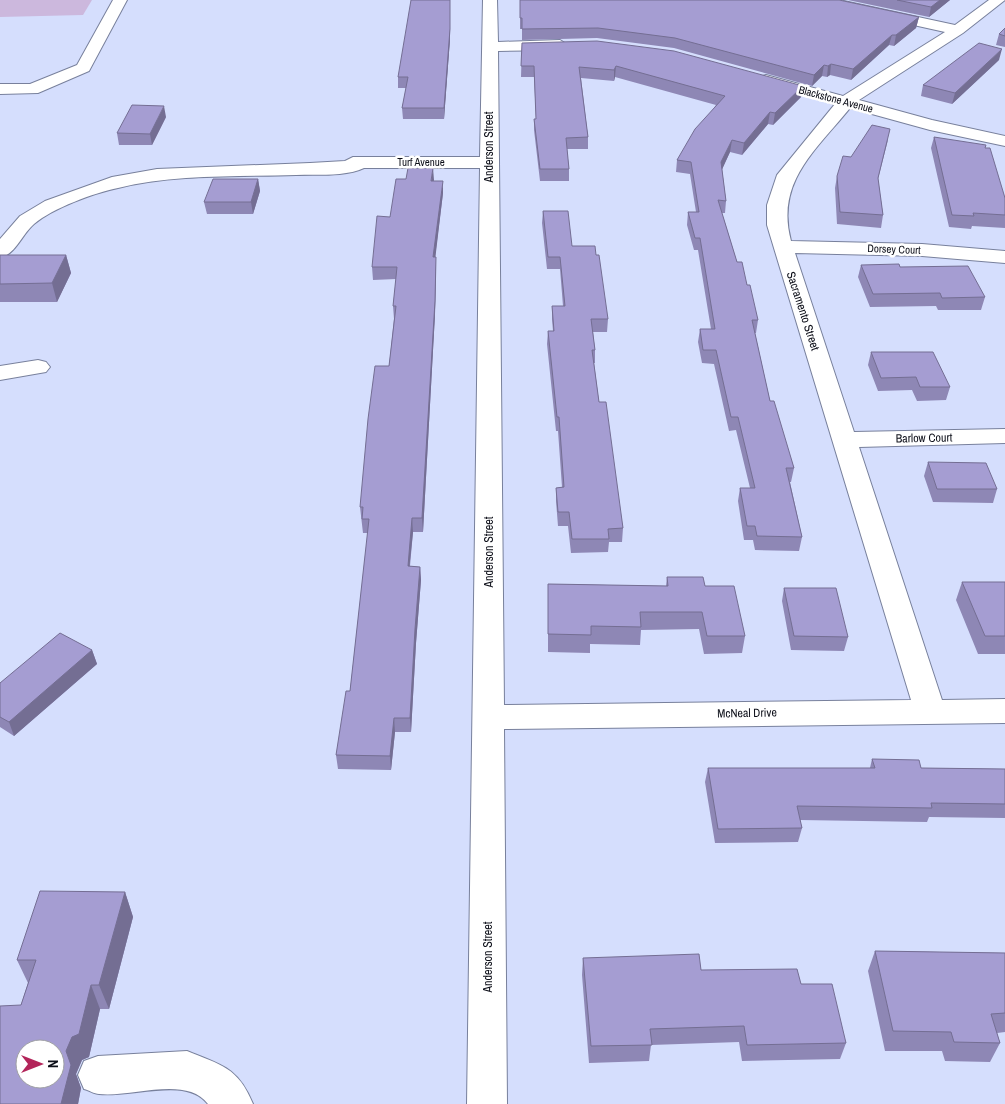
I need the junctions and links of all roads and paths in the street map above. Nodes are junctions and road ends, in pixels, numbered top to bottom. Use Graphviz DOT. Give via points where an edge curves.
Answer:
graph roads {
  1 [pos="120,0"];
  2 [pos="490,0"];
  3 [pos="818,0"];
  4 [pos="998,0"];
  5 [pos="958,30"];
  6 [pos="578,45"];
  7 [pos="489,47"];
  8 [pos="751,76"];
  9 [pos="0,89"];
  10 [pos="847,101"];
  11 [pos="1005,141"];
  12 [pos="488,162"];
  13 [pos="783,247"];
  14 [pos="0,252"];
  15 [pos="1005,257"];
  16 [pos="38,367"];
  17 [pos="0,373"];
  18 [pos="1005,436"];
  19 [pos="844,440"];
  20 [pos="930,710"];
  21 [pos="1005,711"];
  22 [pos="489,717"];
  23 [pos="98,1075"];
  24 [pos="233,1104"];
  25 [pos="487,1104"];
  1 -- 9 [label="street" via="83,68 32,89"];
  2 -- 7 [label="street, Anderson Street"];
  3 -- 5 [label="street"];
  4 -- 5 [label="street, Sacramento Street"];
  5 -- 10 [label="street, Sacramento Street"];
  6 -- 7 [label="street"];
  7 -- 12 [label="street, Anderson Street"];
  8 -- 10 [label="street, Blackstone Avenue"];
  10 -- 11 [label="street, Blackstone Avenue" via="930,126"];
  10 -- 13 [label="street, Sacramento Street" via="786,175 777,204 777,225"];
  12 -- 14 [label="street, Turf Avenue" via="357,163 354,166 140,176 52,205 27,220"];
  12 -- 22 [label="street, Anderson Street"];
  13 -- 15 [label="street, Dorsey Court" via="881,247"];
  13 -- 19 [label="street, Sacramento Street"];
  16 -- 17 [label="street"];
  18 -- 19 [label="street, Barlow Court"];
  19 -- 20 [label="street, Sacramento Street"];
  20 -- 21 [label="street, McNeal Drive"];
  20 -- 22 [label="street, McNeal Drive"];
  22 -- 25 [label="street, Anderson Street"];
  23 -- 24 [label="street" via="186,1070 216,1082"];
}
